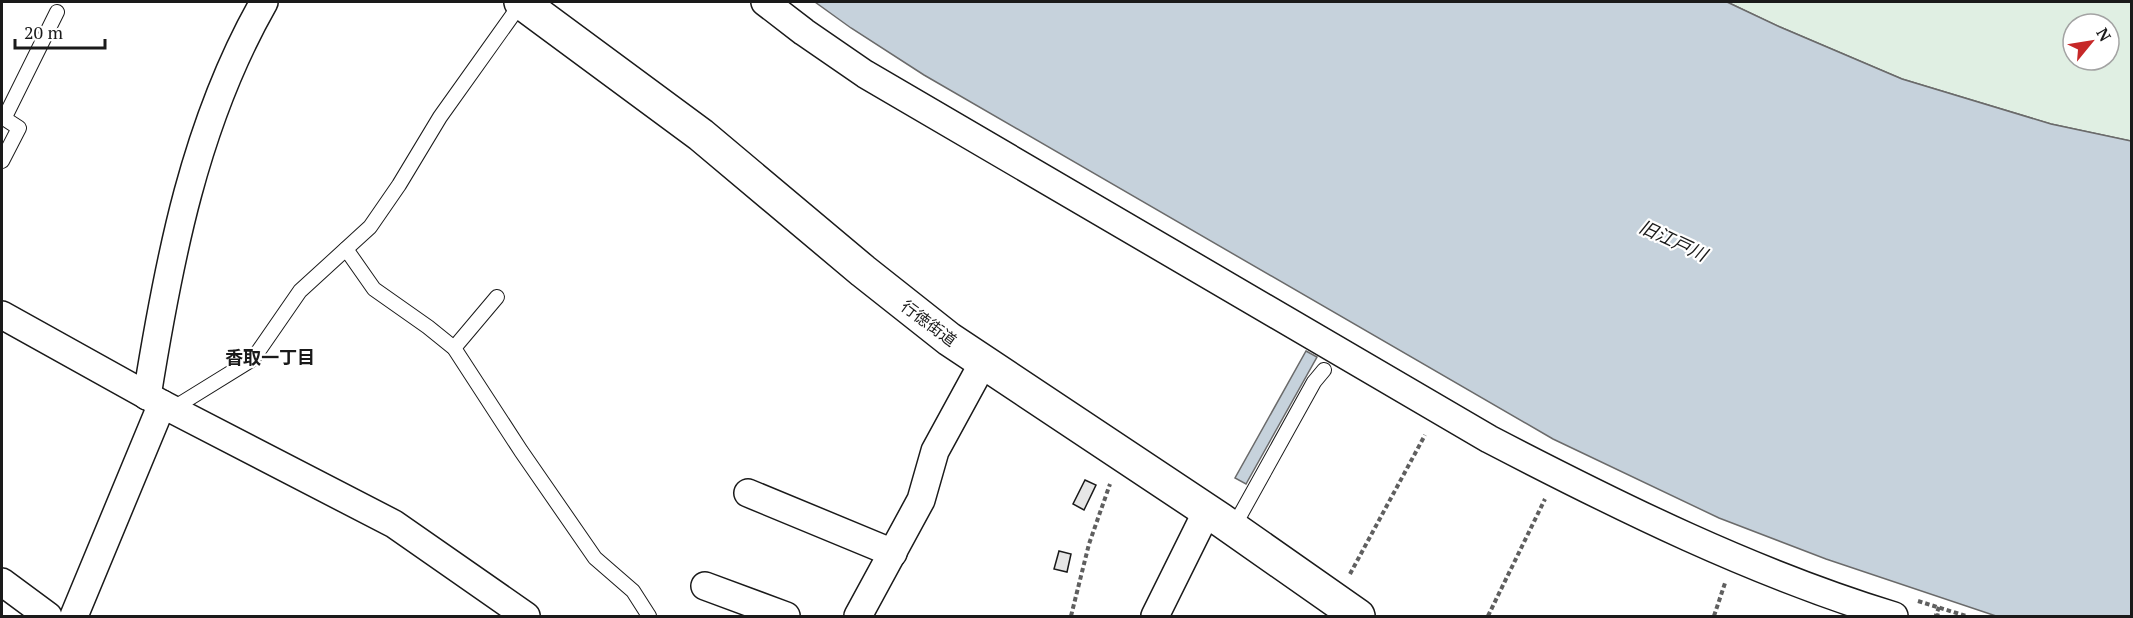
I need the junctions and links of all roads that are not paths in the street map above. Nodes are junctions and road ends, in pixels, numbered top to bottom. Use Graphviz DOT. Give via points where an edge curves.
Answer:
graph roads {
  1 [pos="264,2"];
  2 [pos="522,2"];
  3 [pos="765,2"];
  4 [pos="57,12"];
  5 [pos="3,118"];
  6 [pos="2,161"];
  7 [pos="346,249"];
  8 [pos="497,297"];
  9 [pos="2,315"];
  10 [pos="454,348"];
  11 [pos="983,363"];
  12 [pos="1324,370"];
  13 [pos="160,403"];
  14 [pos="748,493"];
  15 [pos="1220,520"];
  16 [pos="892,554"];
  17 [pos="2,582"];
  18 [pos="705,586"];
  19 [pos="1901,607"];
  20 [pos="1347,609"];
  21 [pos="48,616"];
  22 [pos="74,616"];
  23 [pos="526,616"];
  24 [pos="649,616"];
  25 [pos="786,616"];
  26 [pos="858,616"];
  27 [pos="1155,616"];
  1 -- 13 [label="street" via="221,92 179,222 164,290"];
  2 -- 7 [label="lane" via="440,117 399,185 369,227"];
  2 -- 11 [label="street, 行徳街道" via="701,135 914,312"];
  3 -- 19 [label="street" via="865,74 1438,410 1558,475 1733,557 1854,604"];
  4 -- 5 [label="lane"];
  5 -- 6 [label="lane" via="19,128"];
  7 -- 10 [label="lane" via="374,289"];
  7 -- 13 [label="lane" via="300,291 253,359"];
  8 -- 10 [label="lane"];
  9 -- 13 [label="street"];
  10 -- 24 [label="lane" via="595,558 633,591"];
  11 -- 15 [label="street, 行徳街道"];
  11 -- 16 [label="street" via="935,451 921,500"];
  12 -- 15 [label="lane"];
  13 -- 22 [label="street"];
  13 -- 23 [label="street" via="394,524"];
  14 -- 16 [label="street"];
  15 -- 20 [label="street, 行徳街道"];
  15 -- 27 [label="street"];
  16 -- 26 [label="street"];
  17 -- 21 [label="street"];
  18 -- 25 [label="street"];
}
